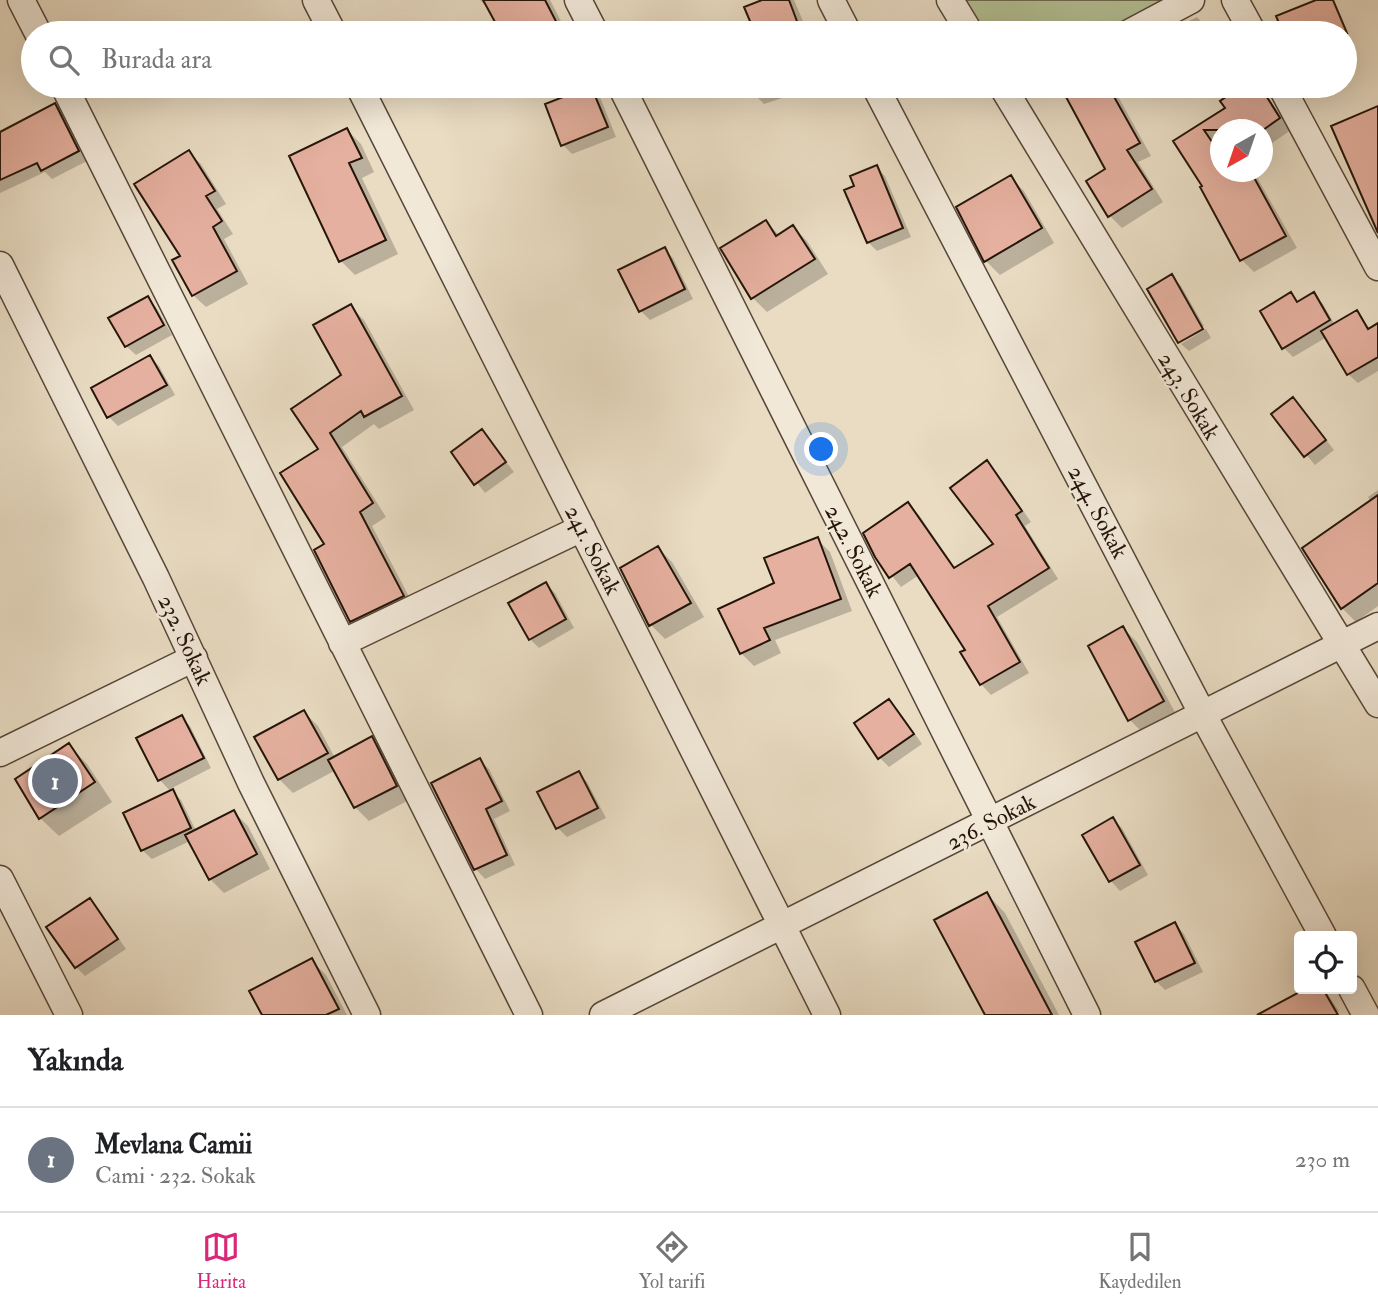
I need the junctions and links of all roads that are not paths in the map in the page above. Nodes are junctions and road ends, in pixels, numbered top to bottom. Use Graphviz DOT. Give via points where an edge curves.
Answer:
graph roads {
  1 [pos="21,0"];
  2 [pos="316,0"];
  3 [pos="578,0"];
  4 [pos="831,0"];
  5 [pos="950,0"];
  6 [pos="1191,0"];
  7 [pos="1235,0"];
  8 [pos="32,21"];
  9 [pos="326,21"];
  10 [pos="589,21"];
  11 [pos="842,21"];
  12 [pos="963,21"];
  13 [pos="1152,21"];
  14 [pos="1246,21"];
  15 [pos="70,98"];
  16 [pos="365,98"];
  17 [pos="627,98"];
  18 [pos="881,98"];
  19 [pos="1019,98"];
  20 [pos="1287,98"];
  21 [pos="0,265"];
  22 [pos="1378,267"];
  23 [pos="582,528"];
  24 [pos="1378,626"];
  25 [pos="342,643"];
  26 [pos="1340,645"];
  27 [pos="194,658"];
  28 [pos="1378,705"];
  29 [pos="1203,715"];
  30 [pos="0,753"];
  31 [pos="990,822"];
  32 [pos="0,880"];
  33 [pos="782,926"];
  34 [pos="1320,931"];
  35 [pos="1355,994"];
  36 [pos="69,1015"];
  37 [pos="367,1015"];
  38 [pos="529,1015"];
  39 [pos="603,1015"];
  40 [pos="827,1015"];
  41 [pos="1087,1015"];
  42 [pos="1366,1015"];
  1 -- 8 [label="street"];
  2 -- 9 [label="street"];
  3 -- 10 [label="street"];
  4 -- 11 [label="street"];
  5 -- 12 [label="street"];
  6 -- 13 [label="street"];
  7 -- 14 [label="street"];
  15 -- 25 [label="street"];
  16 -- 23 [label="street, 241. Sokak"];
  17 -- 31 [label="street, 242. Sokak"];
  18 -- 29 [label="street, 244. Sokak"];
  19 -- 26 [label="street, 243. Sokak"];
  20 -- 22 [label="street"];
  21 -- 27 [label="street, 232. Sokak"];
  23 -- 25 [label="street"];
  23 -- 33 [label="street, 241. Sokak"];
  24 -- 26 [label="street, 236. Sokak"];
  25 -- 38 [label="street"];
  26 -- 28 [label="street, 243. Sokak"];
  26 -- 29 [label="street, 236. Sokak"];
  27 -- 30 [label="street"];
  27 -- 37 [label="street, 232. Sokak"];
  29 -- 31 [label="street, 236. Sokak"];
  29 -- 34 [label="street, 244. Sokak"];
  31 -- 33 [label="street, 236. Sokak"];
  31 -- 41 [label="street, 242. Sokak"];
  32 -- 36 [label="street"];
  33 -- 39 [label="street, 236. Sokak"];
  33 -- 40 [label="street, 241. Sokak"];
  35 -- 42 [label="street"];
}
